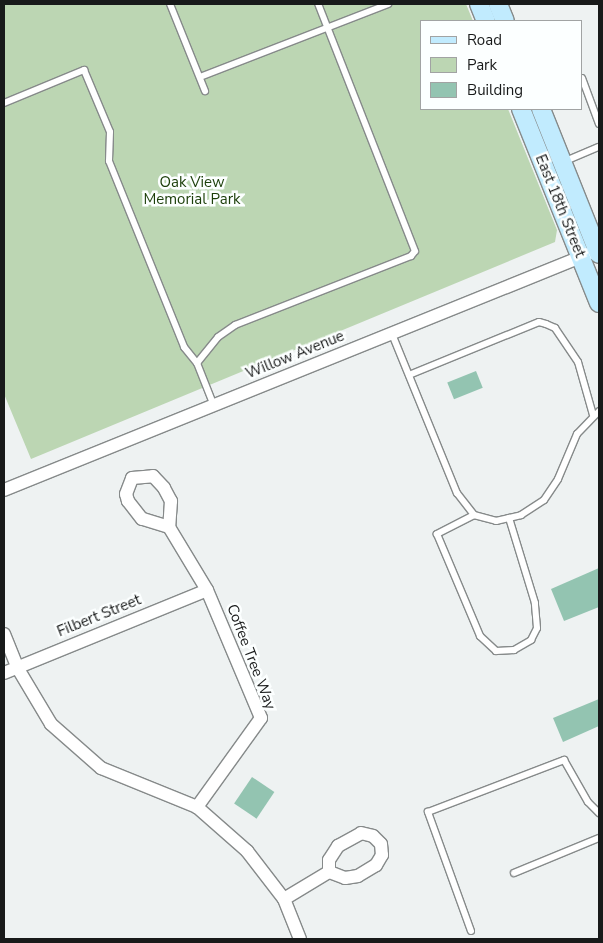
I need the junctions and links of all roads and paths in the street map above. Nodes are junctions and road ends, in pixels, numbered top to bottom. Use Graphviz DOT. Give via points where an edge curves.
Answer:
graph roads {
  1 [pos="170,4"];
  2 [pos="318,4"];
  3 [pos="388,4"];
  4 [pos="479,4"];
  5 [pos="498,4"];
  6 [pos="486,20"];
  7 [pos="505,20"];
  8 [pos="327,28"];
  9 [pos="200,77"];
  10 [pos="583,81"];
  11 [pos="206,91"];
  12 [pos="4,103"];
  13 [pos="521,110"];
  14 [pos="541,110"];
  15 [pos="599,124"];
  16 [pos="599,147"];
  17 [pos="562,163"];
  18 [pos="598,252"];
  19 [pos="581,258"];
  20 [pos="599,303"];
  21 [pos="392,334"];
  22 [pos="197,363"];
  23 [pos="409,375"];
  24 [pos="214,406"];
  25 [pos="599,411"];
  26 [pos="593,416"];
  27 [pos="4,490"];
  28 [pos="474,515"];
  29 [pos="509,518"];
  30 [pos="169,527"];
  31 [pos="207,590"];
  32 [pos="4,634"];
  33 [pos="17,667"];
  34 [pos="4,673"];
  35 [pos="197,807"];
  36 [pos="599,813"];
  37 [pos="599,838"];
  38 [pos="330,872"];
  39 [pos="514,873"];
  40 [pos="284,899"];
  41 [pos="471,932"];
  42 [pos="300,939"];
  1 -- 9 [label="lane"];
  2 -- 8 [label="lane"];
  3 -- 8 [label="lane"];
  4 -- 6 [label="main road"];
  5 -- 7 [label="main road"];
  8 -- 9 [label="lane"];
  8 -- 22 [label="lane" via="415,251 410,256 230,327 218,336"];
  9 -- 11 [label="lane"];
  10 -- 15 [label="lane"];
  12 -- 22 [label="lane" via="84,70 110,132 109,161 184,347"];
  13 -- 19 [label="main road, East 18th Street"];
  14 -- 17 [label="main road, East 18th Street"];
  16 -- 17 [label="lane"];
  17 -- 18 [label="main road, East 18th Street"];
  18 -- 19 [label="street, Willow Avenue"];
  19 -- 20 [label="main road, East 18th Street"];
  19 -- 21 [label="street, Willow Avenue"];
  21 -- 23 [label="lane"];
  21 -- 24 [label="street, Willow Avenue"];
  22 -- 24 [label="lane"];
  23 -- 26 [label="lane" via="539,322 555,328 578,362"];
  23 -- 28 [label="lane" via="458,493"];
  24 -- 27 [label="street, Willow Avenue"];
  25 -- 26 [label="lane"];
  26 -- 29 [label="lane" via="577,434 558,479 544,500 521,515"];
  28 -- 29 [label="lane" via="496,521"];
  28 -- 29 [label="lane" via="437,534 480,636 496,651 514,650 531,640 537,628 535,603"];
  30 -- 31 [label="street"];
  31 -- 33 [label="street, Filbert Street"];
  31 -- 35 [label="street, Coffee Tree Way" via="261,718"];
  32 -- 33 [label="street"];
  33 -- 34 [label="street, Filbert Street"];
  33 -- 35 [label="street" via="51,724 101,768"];
  35 -- 40 [label="street" via="248,851"];
  36 -- 41 [label="lane" via="588,802 564,760 428,812"];
  37 -- 39 [label="lane"];
  38 -- 40 [label="street"];
  40 -- 42 [label="street"];
}
